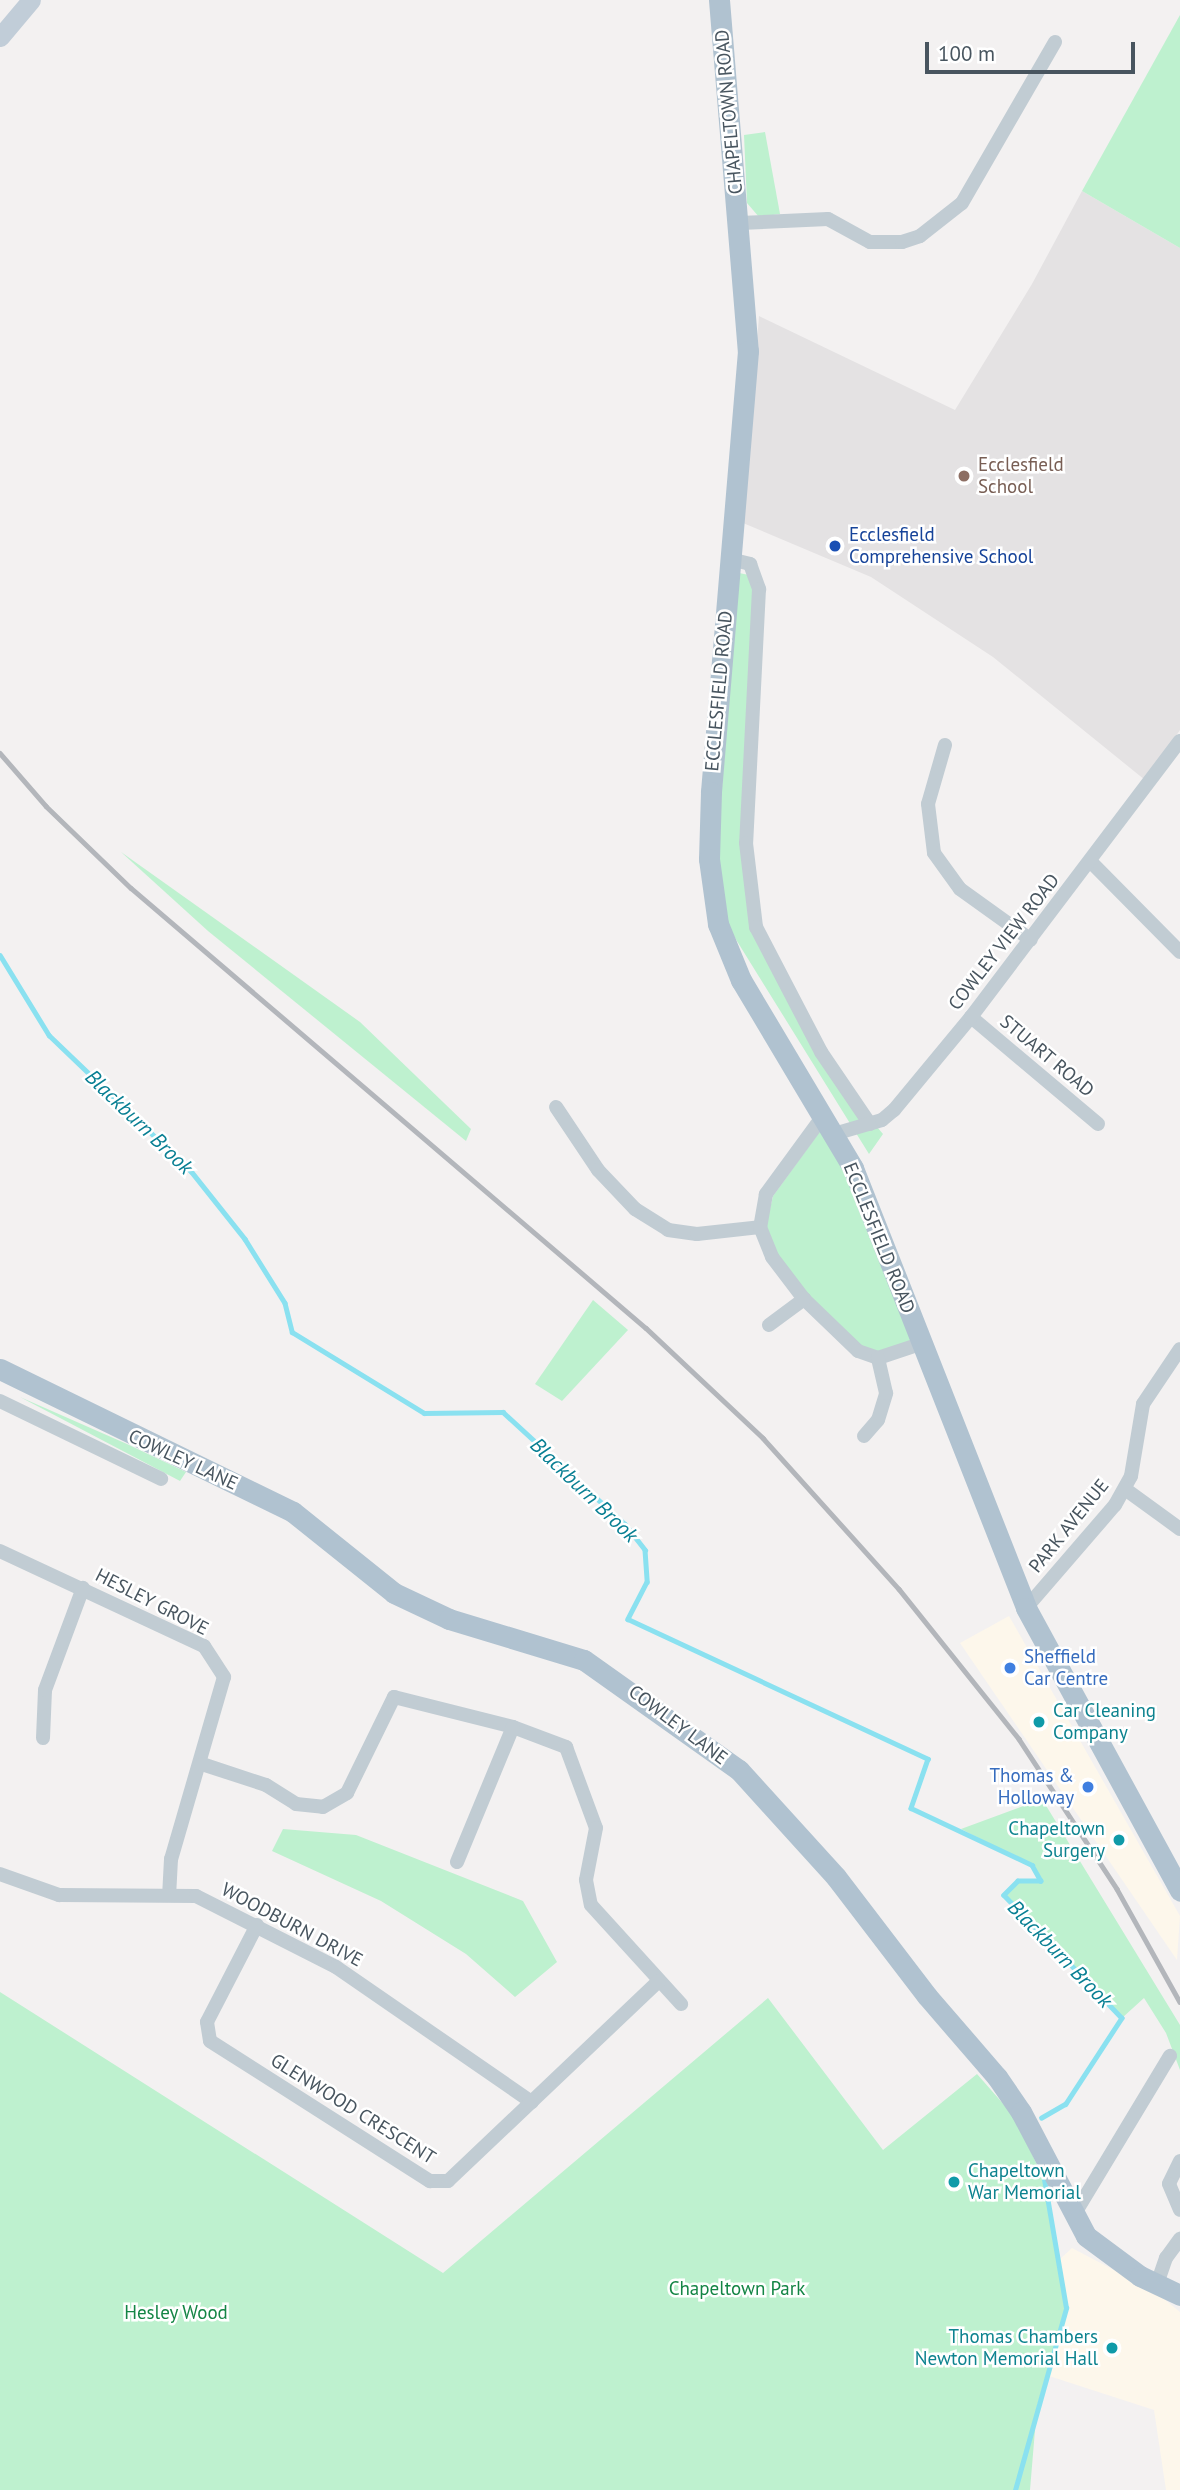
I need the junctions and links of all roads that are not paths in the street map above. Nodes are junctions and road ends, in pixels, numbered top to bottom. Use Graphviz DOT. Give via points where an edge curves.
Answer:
graph roads {
  1 [pos="31,0"];
  2 [pos="719,0"];
  3 [pos="0,37"];
  4 [pos="1055,41"];
  5 [pos="740,223"];
  6 [pos="730,559"];
  7 [pos="946,745"];
  8 [pos="1178,749"];
  9 [pos="1090,861"];
  10 [pos="1031,940"];
  11 [pos="1180,952"];
  12 [pos="971,1017"];
  13 [pos="556,1107"];
  14 [pos="870,1124"];
  15 [pos="828,1125"];
  16 [pos="1098,1125"];
  17 [pos="760,1227"];
  18 [pos="804,1298"];
  19 [pos="767,1327"];
  20 [pos="920,1343"];
  21 [pos="1180,1349"];
  22 [pos="878,1358"];
  23 [pos="0,1369"];
  24 [pos="0,1401"];
  25 [pos="864,1436"];
  26 [pos="162,1479"];
  27 [pos="1125,1489"];
  28 [pos="1180,1530"];
  29 [pos="0,1551"];
  30 [pos="83,1588"];
  31 [pos="1026,1608"];
  32 [pos="513,1727"];
  33 [pos="43,1738"];
  34 [pos="202,1763"];
  35 [pos="457,1862"];
  36 [pos="0,1874"];
  37 [pos="1180,1891"];
  38 [pos="169,1895"];
  39 [pos="257,1925"];
  40 [pos="659,1981"];
  41 [pos="681,2004"];
  42 [pos="1170,2056"];
  43 [pos="533,2102"];
  44 [pos="1180,2161"];
  45 [pos="1180,2210"];
  46 [pos="1074,2215"];
  47 [pos="1180,2239"];
  48 [pos="1157,2284"];
  49 [pos="1180,2295"];
  1 -- 3 [label="main road"];
  2 -- 5 [label="main road, CHAPELTOWN ROAD"];
  4 -- 5 [label="street" via="962,203 920,236 902,242 870,242 828,219"];
  5 -- 6 [label="main road, ECCLESFIELD ROAD" via="748,351"];
  6 -- 14 [label="street, ECCLESFIELD ROAD" via="750,564 760,589 746,843 756,927 821,1052"];
  6 -- 15 [label="main road, ECCLESFIELD ROAD" via="710,792 711,893 741,980"];
  7 -- 10 [label="street" via="928,804 934,853 960,889"];
  8 -- 9 [label="street, COWLEY VIEW ROAD"];
  9 -- 10 [label="street, COWLEY VIEW ROAD"];
  9 -- 11 [label="street"];
  10 -- 12 [label="street, COWLEY VIEW ROAD"];
  12 -- 14 [label="street, COWLEY VIEW ROAD" via="894,1110"];
  12 -- 16 [label="street, STUART ROAD"];
  13 -- 17 [label="street" via="598,1170 635,1209 668,1230 697,1234"];
  14 -- 15 [label="street, COWLEY VIEW ROAD"];
  15 -- 17 [label="street" via="766,1194"];
  15 -- 20 [label="main road, ECCLESFIELD ROAD" via="853,1168"];
  17 -- 18 [label="street" via="772,1257"];
  18 -- 19 [label="street"];
  18 -- 22 [label="street" via="858,1351"];
  20 -- 22 [label="street"];
  20 -- 31 [label="main road, ECCLESFIELD ROAD"];
  21 -- 27 [label="street, PARK AVENUE" via="1143,1404"];
  22 -- 25 [label="street" via="886,1393 878,1420"];
  23 -- 46 [label="main road, COWLEY LANE" via="293,1512 394,1593 449,1619 584,1660 739,1770 836,1877 927,1996 997,2077 1021,2112"];
  24 -- 26 [label="street"];
  27 -- 28 [label="street"];
  27 -- 31 [label="street, PARK AVENUE"];
  29 -- 30 [label="street, HESLEY GROVE"];
  30 -- 33 [label="street" via="45,1690"];
  30 -- 34 [label="street, HESLEY GROVE" via="204,1646 224,1677"];
  31 -- 37 [label="main road, ECCLESFIELD ROAD"];
  32 -- 34 [label="street" via="394,1697 347,1793 323,1807 296,1804 266,1785"];
  32 -- 35 [label="street"];
  32 -- 40 [label="street" via="566,1747 596,1828 586,1880 591,1905"];
  34 -- 38 [label="street, HESLEY GROVE" via="171,1859"];
  36 -- 38 [label="street, WOODBURN DRIVE" via="59,1895"];
  38 -- 39 [label="street, WOODBURN DRIVE" via="195,1896"];
  39 -- 43 [label="street, WOODBURN DRIVE" via="336,1967"];
  39 -- 43 [label="street, GLENWOOD CRESCENT" via="207,2022 210,2041 430,2181 448,2180"];
  40 -- 41 [label="street"];
  40 -- 43 [label="street, GLENWOOD CRESCENT"];
  42 -- 46 [label="street"];
  44 -- 45 [label="street" via="1169,2184"];
  46 -- 48 [label="main road, COWLEY LANE" via="1086,2236"];
  47 -- 48 [label="street" via="1166,2258"];
  48 -- 49 [label="main road, COWLEY LANE"];
}
